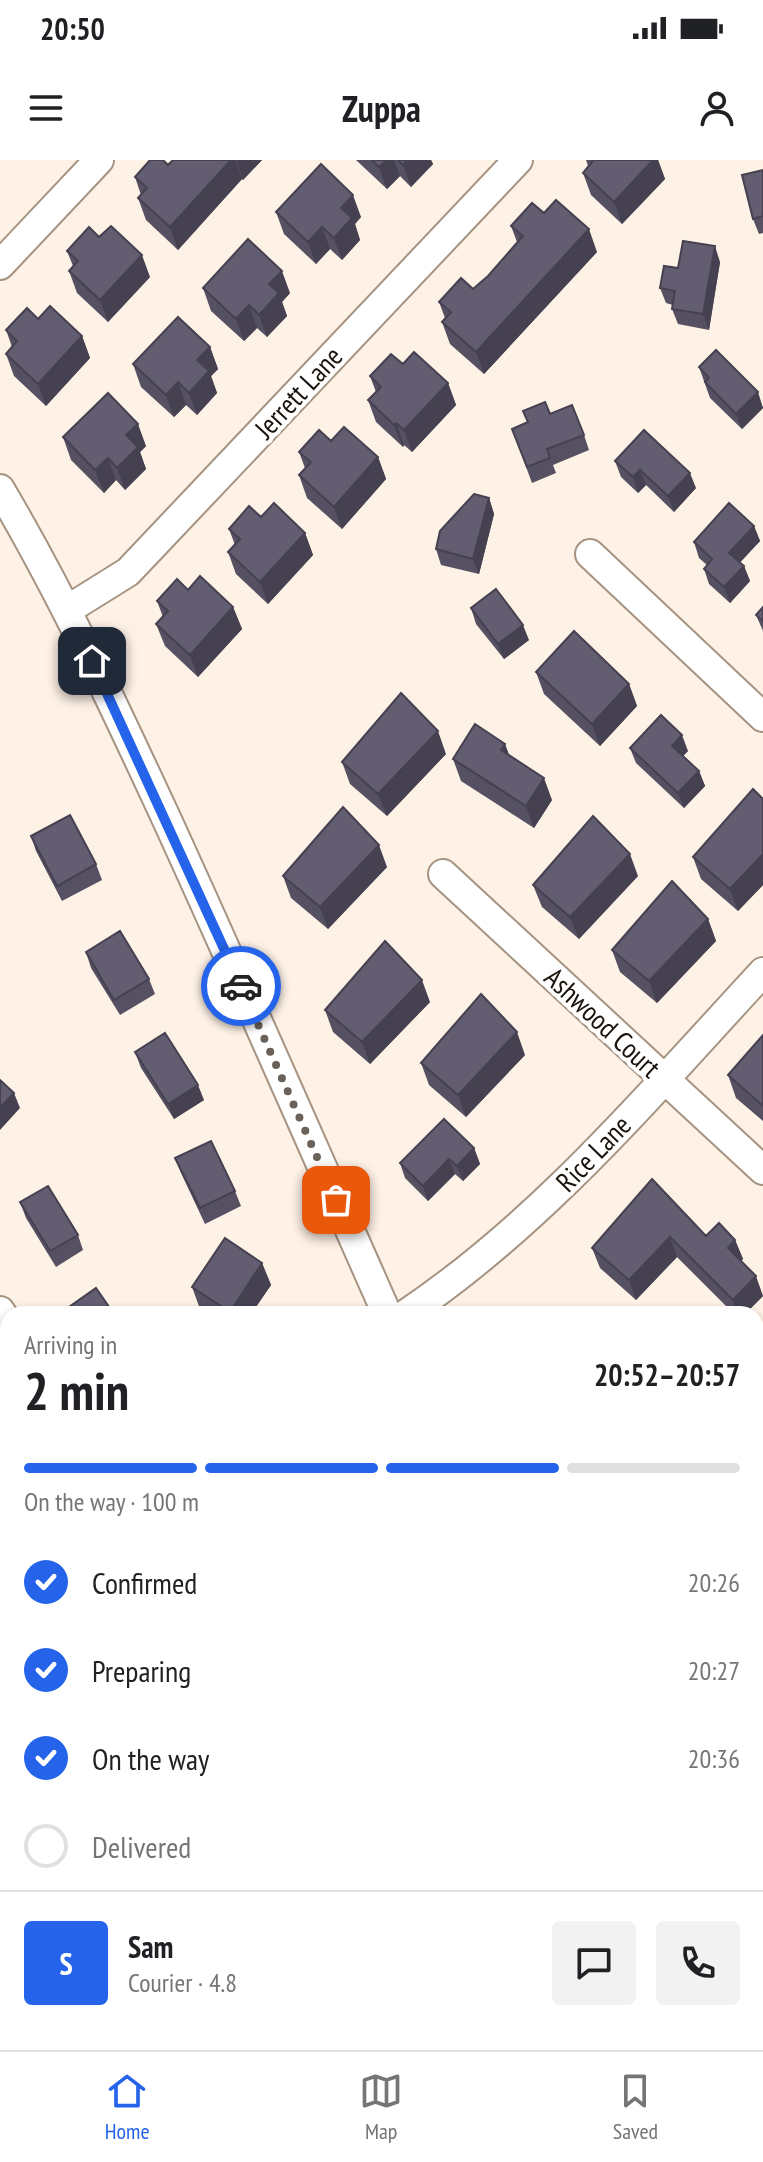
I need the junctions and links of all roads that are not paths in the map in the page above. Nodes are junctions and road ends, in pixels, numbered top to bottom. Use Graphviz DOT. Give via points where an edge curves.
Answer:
graph roads {
  1 [pos="99,160"];
  2 [pos="518,160"];
  3 [pos="0,265"];
  4 [pos="0,489"];
  5 [pos="590,554"];
  6 [pos="67,610"];
  7 [pos="763,717"];
  8 [pos="443,874"];
  9 [pos="763,972"];
  10 [pos="664,1079"];
  11 [pos="763,1170"];
  12 [pos="383,1306"];
  13 [pos="418,1306"];
  1 -- 3 [label="street"];
  2 -- 6 [label="street, Jerrett Lane" via="128,572"];
  4 -- 6 [label="street"];
  5 -- 7 [label="street"];
  6 -- 12 [label="street" via="194,878"];
  8 -- 10 [label="street, Ashwood Court"];
  9 -- 10 [label="street, Rice Lane"];
  10 -- 11 [label="street, Ashwood Court"];
  10 -- 13 [label="street, Rice Lane" via="501,1242"];
}
